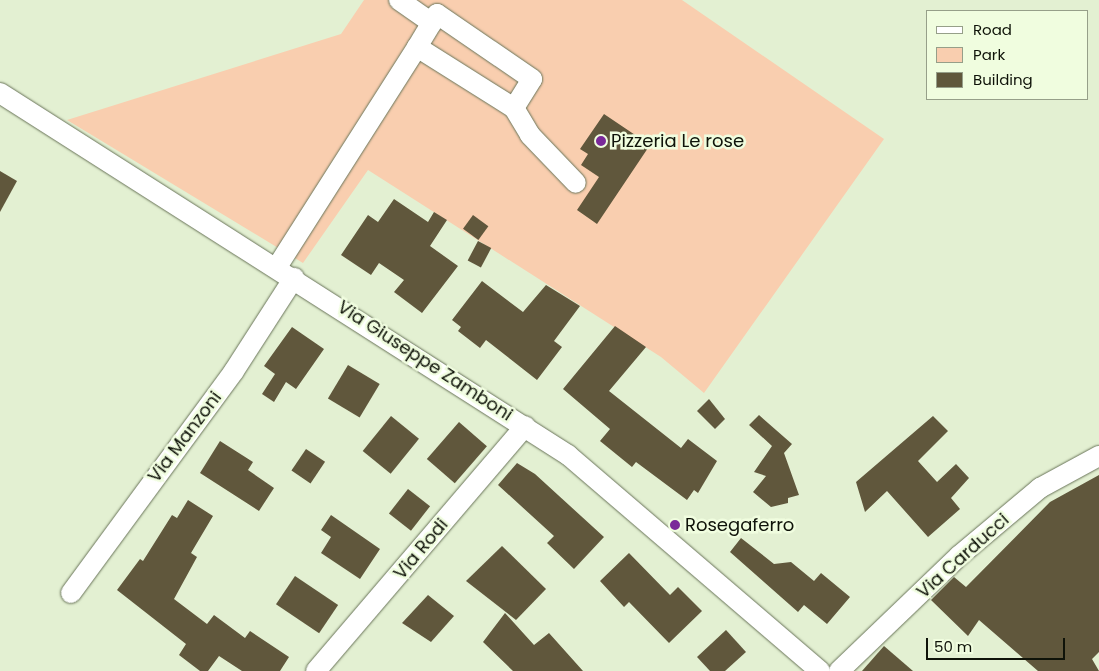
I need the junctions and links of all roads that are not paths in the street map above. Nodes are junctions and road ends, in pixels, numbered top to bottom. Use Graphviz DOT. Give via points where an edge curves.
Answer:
graph roads {
  1 [pos="399,0"];
  2 [pos="432,23"];
  3 [pos="417,47"];
  4 [pos="0,93"];
  5 [pos="514,108"];
  6 [pos="576,183"];
  7 [pos="277,267"];
  8 [pos="294,278"];
  9 [pos="525,426"];
  10 [pos="1099,456"];
  11 [pos="71,593"];
  12 [pos="316,671"];
  13 [pos="820,671"];
  14 [pos="840,671"];
  1 -- 2 [label="street"];
  2 -- 3 [label="street"];
  2 -- 5 [label="street" via="437,14 532,80"];
  3 -- 5 [label="street"];
  3 -- 7 [label="street"];
  4 -- 7 [label="street, Via Giuseppe Zamboni"];
  5 -- 6 [label="street" via="530,135"];
  7 -- 8 [label="street, Via Giuseppe Zamboni"];
  8 -- 9 [label="street, Via Giuseppe Zamboni"];
  8 -- 11 [label="street, Via Manzoni" via="234,371"];
  9 -- 12 [label="street, Via Rodi"];
  9 -- 13 [label="street, Via Giuseppe Zamboni" via="609,486"];
  10 -- 14 [label="street, Via Carducci" via="1040,488 959,556"];
}
